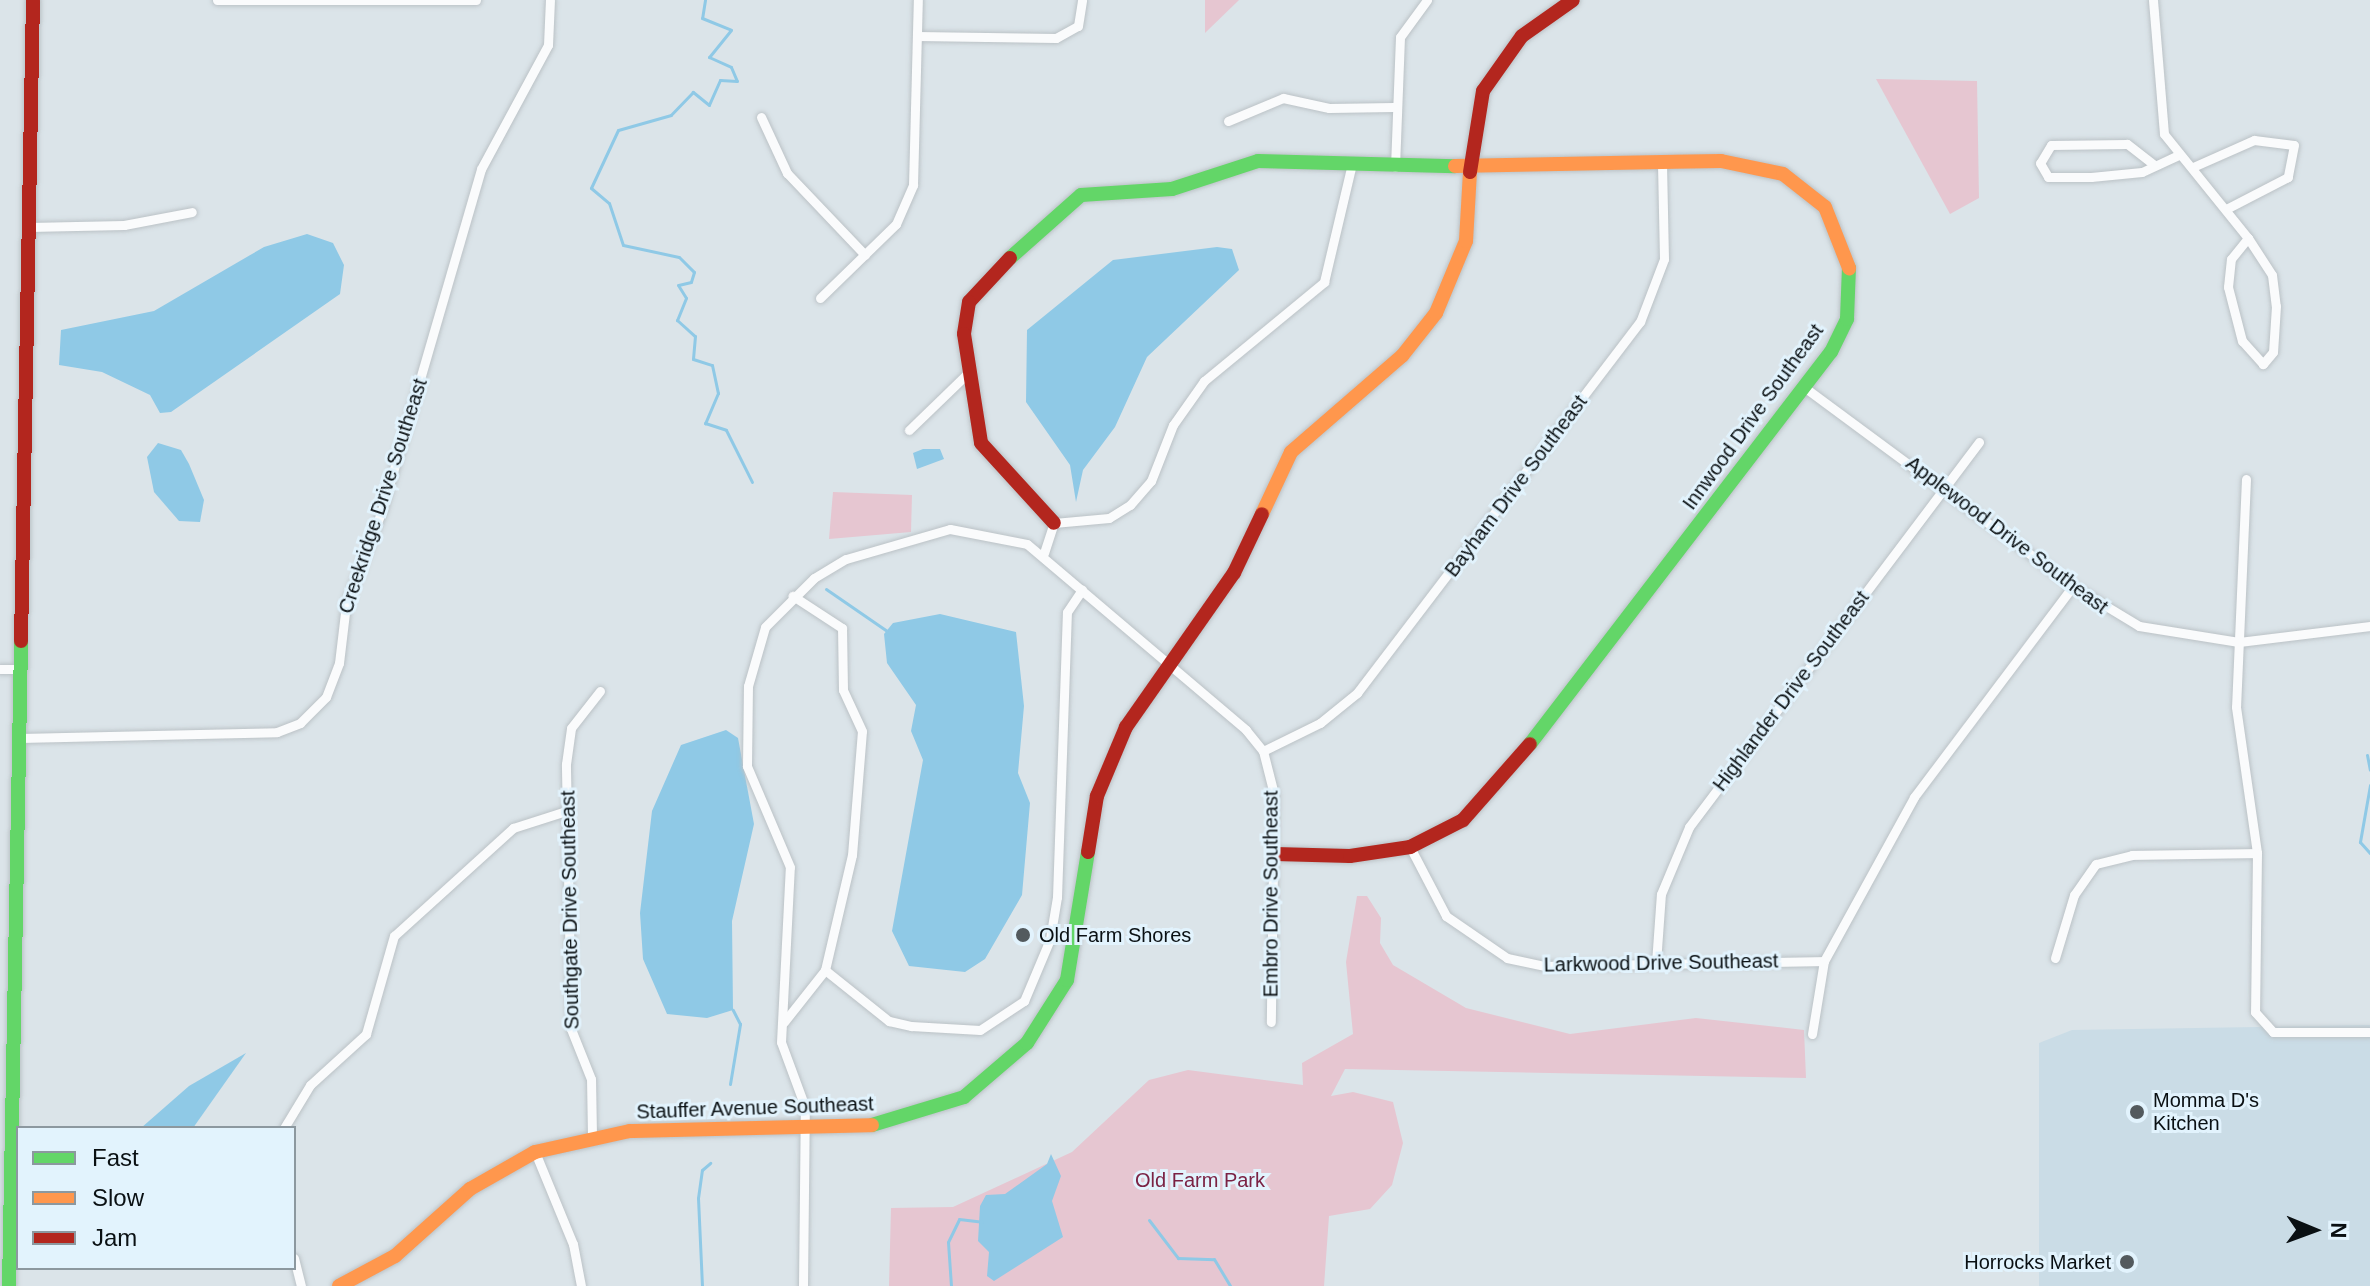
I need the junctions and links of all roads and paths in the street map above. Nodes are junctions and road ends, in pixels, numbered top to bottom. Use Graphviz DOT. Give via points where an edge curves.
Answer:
graph roads {
  1 [pos="33,0"];
  2 [pos="217,0"];
  3 [pos="476,0"];
  4 [pos="550,0"];
  5 [pos="918,0"];
  6 [pos="1082,0"];
  7 [pos="1427,0"];
  8 [pos="1573,0"];
  9 [pos="2153,0"];
  10 [pos="917,36"];
  11 [pos="1394,107"];
  12 [pos="761,117"];
  13 [pos="1228,121"];
  14 [pos="2178,155"];
  15 [pos="1662,161"];
  16 [pos="2153,164"];
  17 [pos="1471,165"];
  18 [pos="1395,167"];
  19 [pos="2193,167"];
  20 [pos="1351,168"];
  21 [pos="2228,208"];
  22 [pos="192,212"];
  23 [pos="29,227"];
  24 [pos="2248,238"];
  25 [pos="865,255"];
  26 [pos="820,298"];
  27 [pos="967,374"];
  28 [pos="1804,387"];
  29 [pos="909,430"];
  30 [pos="1979,442"];
  31 [pos="2246,479"];
  32 [pos="1945,489"];
  33 [pos="1054,523"];
  34 [pos="1044,553"];
  35 [pos="2073,586"];
  36 [pos="1082,590"];
  37 [pos="793,596"];
  38 [pos="2370,626"];
  39 [pos="2239,642"];
  40 [pos="1167,666"];
  41 [pos="0,669"];
  42 [pos="21,669"];
  43 [pos="600,691"];
  44 [pos="20,738"];
  45 [pos="1263,751"];
  46 [pos="569,810"];
  47 [pos="1410,847"];
  48 [pos="2257,853"];
  49 [pos="1275,854"];
  50 [pos="2055,958"];
  51 [pos="1824,961"];
  52 [pos="1656,963"];
  53 [pos="825,970"];
  54 [pos="784,1022"];
  55 [pos="1271,1022"];
  56 [pos="2370,1032"];
  57 [pos="1812,1034"];
  58 [pos="285,1126"];
  59 [pos="805,1127"];
  60 [pos="592,1135"];
  61 [pos="535,1152"];
  62 [pos="296,1266"];
  63 [pos="9,1286"];
  64 [pos="301,1286"];
  65 [pos="339,1286"];
  66 [pos="581,1286"];
  67 [pos="803,1286"];
  1 -- 23 [label="street"];
  2 -- 3 [label="street"];
  4 -- 44 [label="street, Creekridge Drive Southeast" via="548,45 481,169 382,510 346,604 339,663 326,697 300,723 277,732"];
  5 -- 10 [label="street"];
  6 -- 10 [label="street" via="1078,26 1056,38"];
  7 -- 11 [label="street" via="1400,37"];
  8 -- 17 [label="street, Stauffer Avenue Southeast" via="1525,32 1499,61 1476,111"];
  9 -- 14 [label="street" via="2158,107"];
  10 -- 25 [label="street" via="913,185 896,224"];
  11 -- 13 [label="street" via="1329,108 1283,98"];
  11 -- 18 [label="street"];
  12 -- 25 [label="street" via="787,173"];
  14 -- 16 [label="street"];
  14 -- 19 [label="street"];
  15 -- 17 [label="street, Innwood Drive Southeast"];
  15 -- 28 [label="street, Innwood Drive Southeast" via="1746,163 1783,174 1814,195 1837,225 1851,273 1847,319"];
  15 -- 45 [label="street, Bayham Drive Southeast" via="1664,259 1640,322 1357,693 1320,723"];
  16 -- 16 [label="street" via="2066,178 2048,177 2040,163 2051,145 2127,144"];
  17 -- 18 [label="street, Innwood Drive Southeast"];
  17 -- 40 [label="street, Stauffer Avenue Southeast" via="1466,241 1436,313 1402,356 1291,452 1234,573"];
  18 -- 20 [label="street, Innwood Drive Southeast"];
  19 -- 21 [label="street"];
  19 -- 21 [label="street" via="2254,140 2294,145 2288,177"];
  20 -- 27 [label="street, Innwood Drive Southeast" via="1258,161 1172,189 1081,195 969,302"];
  20 -- 33 [label="street" via="1324,282 1204,381 1130,505 1109,518"];
  21 -- 24 [label="street"];
  22 -- 23 [label="street" via="124,225"];
  23 -- 42 [label="street"];
  24 -- 24 [label="street" via="2272,275 2276,306 2273,352 2263,364 2242,341 2228,287 2231,259"];
  25 -- 26 [label="street"];
  27 -- 29 [label="street"];
  27 -- 33 [label="street, Innwood Drive Southeast" via="981,443"];
  28 -- 32 [label="street, Applewood Drive Southeast"];
  28 -- 47 [label="street, Innwood Drive Southeast" via="1490,796"];
  30 -- 32 [label="street, Highlander Drive Southeast"];
  31 -- 39 [label="street"];
  32 -- 35 [label="street, Applewood Drive Southeast"];
  32 -- 52 [label="street, Highlander Drive Southeast" via="1689,827 1661,894"];
  33 -- 34 [label="street"];
  34 -- 36 [label="street, Embro Drive Southeast"];
  34 -- 37 [label="street" via="992,532 924,533 846,559"];
  35 -- 39 [label="street, Applewood Drive Southeast" via="2139,626"];
  35 -- 51 [label="street" via="1914,797"];
  36 -- 40 [label="street, Embro Drive Southeast"];
  36 -- 53 [label="street" via="1067,612 1057,897 1050,939 1024,1001 980,1030 911,1026 889,1021"];
  37 -- 53 [label="street" via="842,628 843,690 862,731 852,855"];
  37 -- 54 [label="street" via="757,642 748,686 747,766 790,867"];
  38 -- 39 [label="street, Applewood Drive Southeast"];
  39 -- 48 [label="street" via="2238,745"];
  40 -- 45 [label="street, Embro Drive Southeast" via="1225,710"];
  40 -- 59 [label="street, Stauffer Avenue Southeast" via="1110,758 1067,980 1027,1043 964,1097 931,1112 882,1125"];
  41 -- 42 [label="street"];
  42 -- 44 [label="street"];
  43 -- 46 [label="street, Southgate Drive Southeast" via="571,728"];
  44 -- 63 [label="street"];
  45 -- 49 [label="street, Embro Drive Southeast" via="1274,794"];
  46 -- 58 [label="street" via="513,828 394,936 366,1034 310,1085"];
  46 -- 60 [label="street, Southgate Drive Southeast" via="571,1029 591,1079"];
  47 -- 49 [label="street, Innwood Drive Southeast" via="1350,856"];
  47 -- 52 [label="street, Larkwood Drive Southeast" via="1446,916 1507,958 1545,966"];
  48 -- 50 [label="street" via="2132,855 2096,864 2074,895"];
  48 -- 56 [label="street" via="2255,1012 2261,1025 2285,1034"];
  49 -- 55 [label="street, Embro Drive Southeast"];
  51 -- 52 [label="street, Larkwood Drive Southeast"];
  51 -- 57 [label="street"];
  53 -- 54 [label="street"];
  54 -- 59 [label="street" via="781,1042"];
  59 -- 60 [label="street, Stauffer Avenue Southeast"];
  59 -- 67 [label="street"];
  60 -- 61 [label="street, Stauffer Avenue Southeast"];
  61 -- 65 [label="street, Stauffer Avenue Southeast" via="470,1189 395,1256"];
  61 -- 66 [label="street" via="573,1244"];
  62 -- 64 [label="street"];
}
